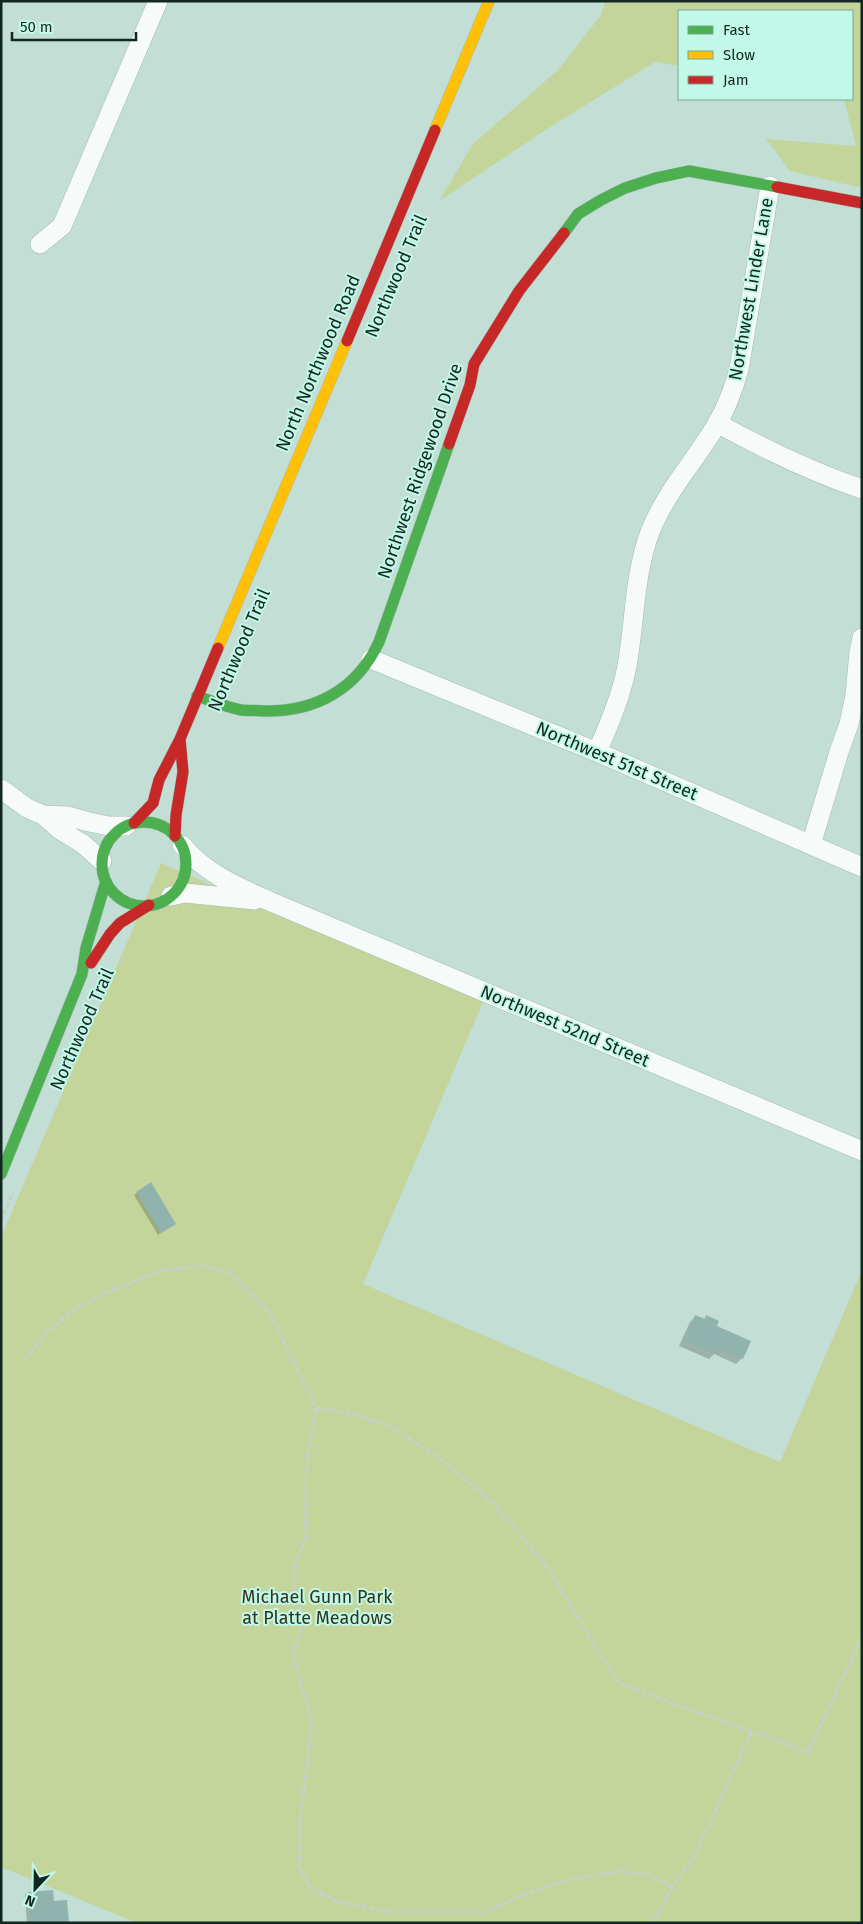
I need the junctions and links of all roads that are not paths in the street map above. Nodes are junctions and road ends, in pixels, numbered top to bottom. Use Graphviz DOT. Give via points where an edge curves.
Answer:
graph roads {
  1 [pos="158,1"];
  2 [pos="489,1"];
  3 [pos="770,186"];
  4 [pos="862,203"];
  5 [pos="40,244"];
  6 [pos="717,423"];
  7 [pos="862,489"];
  8 [pos="862,638"];
  9 [pos="371,659"];
  10 [pos="197,696"];
  11 [pos="180,739"];
  12 [pos="597,752"];
  13 [pos="1,789"];
  14 [pos="43,815"];
  15 [pos="130,824"];
  16 [pos="179,840"];
  17 [pos="811,844"];
  18 [pos="102,860"];
  19 [pos="862,866"];
  20 [pos="106,881"];
  21 [pos="171,896"];
  22 [pos="269,901"];
  23 [pos="149,905"];
  24 [pos="82,974"];
  25 [pos="862,1151"];
  26 [pos="1,1174"];
  1 -- 5 [label="street" via="62,226"];
  2 -- 10 [label="street, North Northwood Road"];
  3 -- 4 [label="street, Northwest Ridgewood Drive"];
  3 -- 6 [label="street, Northwest Linder Lane" via="739,369"];
  3 -- 9 [label="street, Northwest Ridgewood Drive" via="689,172 625,188 578,214 519,291 474,364 470,385"];
  6 -- 7 [label="street" via="784,459"];
  6 -- 12 [label="street, Northwest Linder Lane" via="661,507 650,531 639,571 627,666 618,702"];
  8 -- 17 [label="street" via="856,695 849,724"];
  9 -- 10 [label="street, Northwest Ridgewood Drive" via="351,682 304,708 242,710"];
  9 -- 12 [label="street, Northwest 51st Street"];
  10 -- 11 [label="street, North Northwood Road"];
  11 -- 15 [label="street, North Northwood Road" via="159,780 153,803"];
  11 -- 16 [label="street, North Northwood Road" via="183,772 176,815"];
  12 -- 17 [label="street, Northwest 51st Street"];
  13 -- 14 [label="street"];
  14 -- 15 [label="street" via="66,816 109,826"];
  14 -- 18 [label="street"];
  15 -- 16 [label="street" via="155,823"];
  15 -- 18 [label="street" via="109,840"];
  16 -- 21 [label="street" via="186,856 184,878"];
  16 -- 22 [label="street, Northwest 52nd Street" via="211,873"];
  17 -- 19 [label="street, Northwest 51st Street"];
  18 -- 20 [label="street"];
  20 -- 23 [label="street" via="124,900"];
  20 -- 24 [label="street" via="86,948"];
  21 -- 22 [label="street, Northwest 52nd Street" via="185,893"];
  21 -- 23 [label="street"];
  22 -- 25 [label="street, Northwest 52nd Street"];
  23 -- 24 [label="street" via="120,923"];
  24 -- 26 [label="street"];
}
